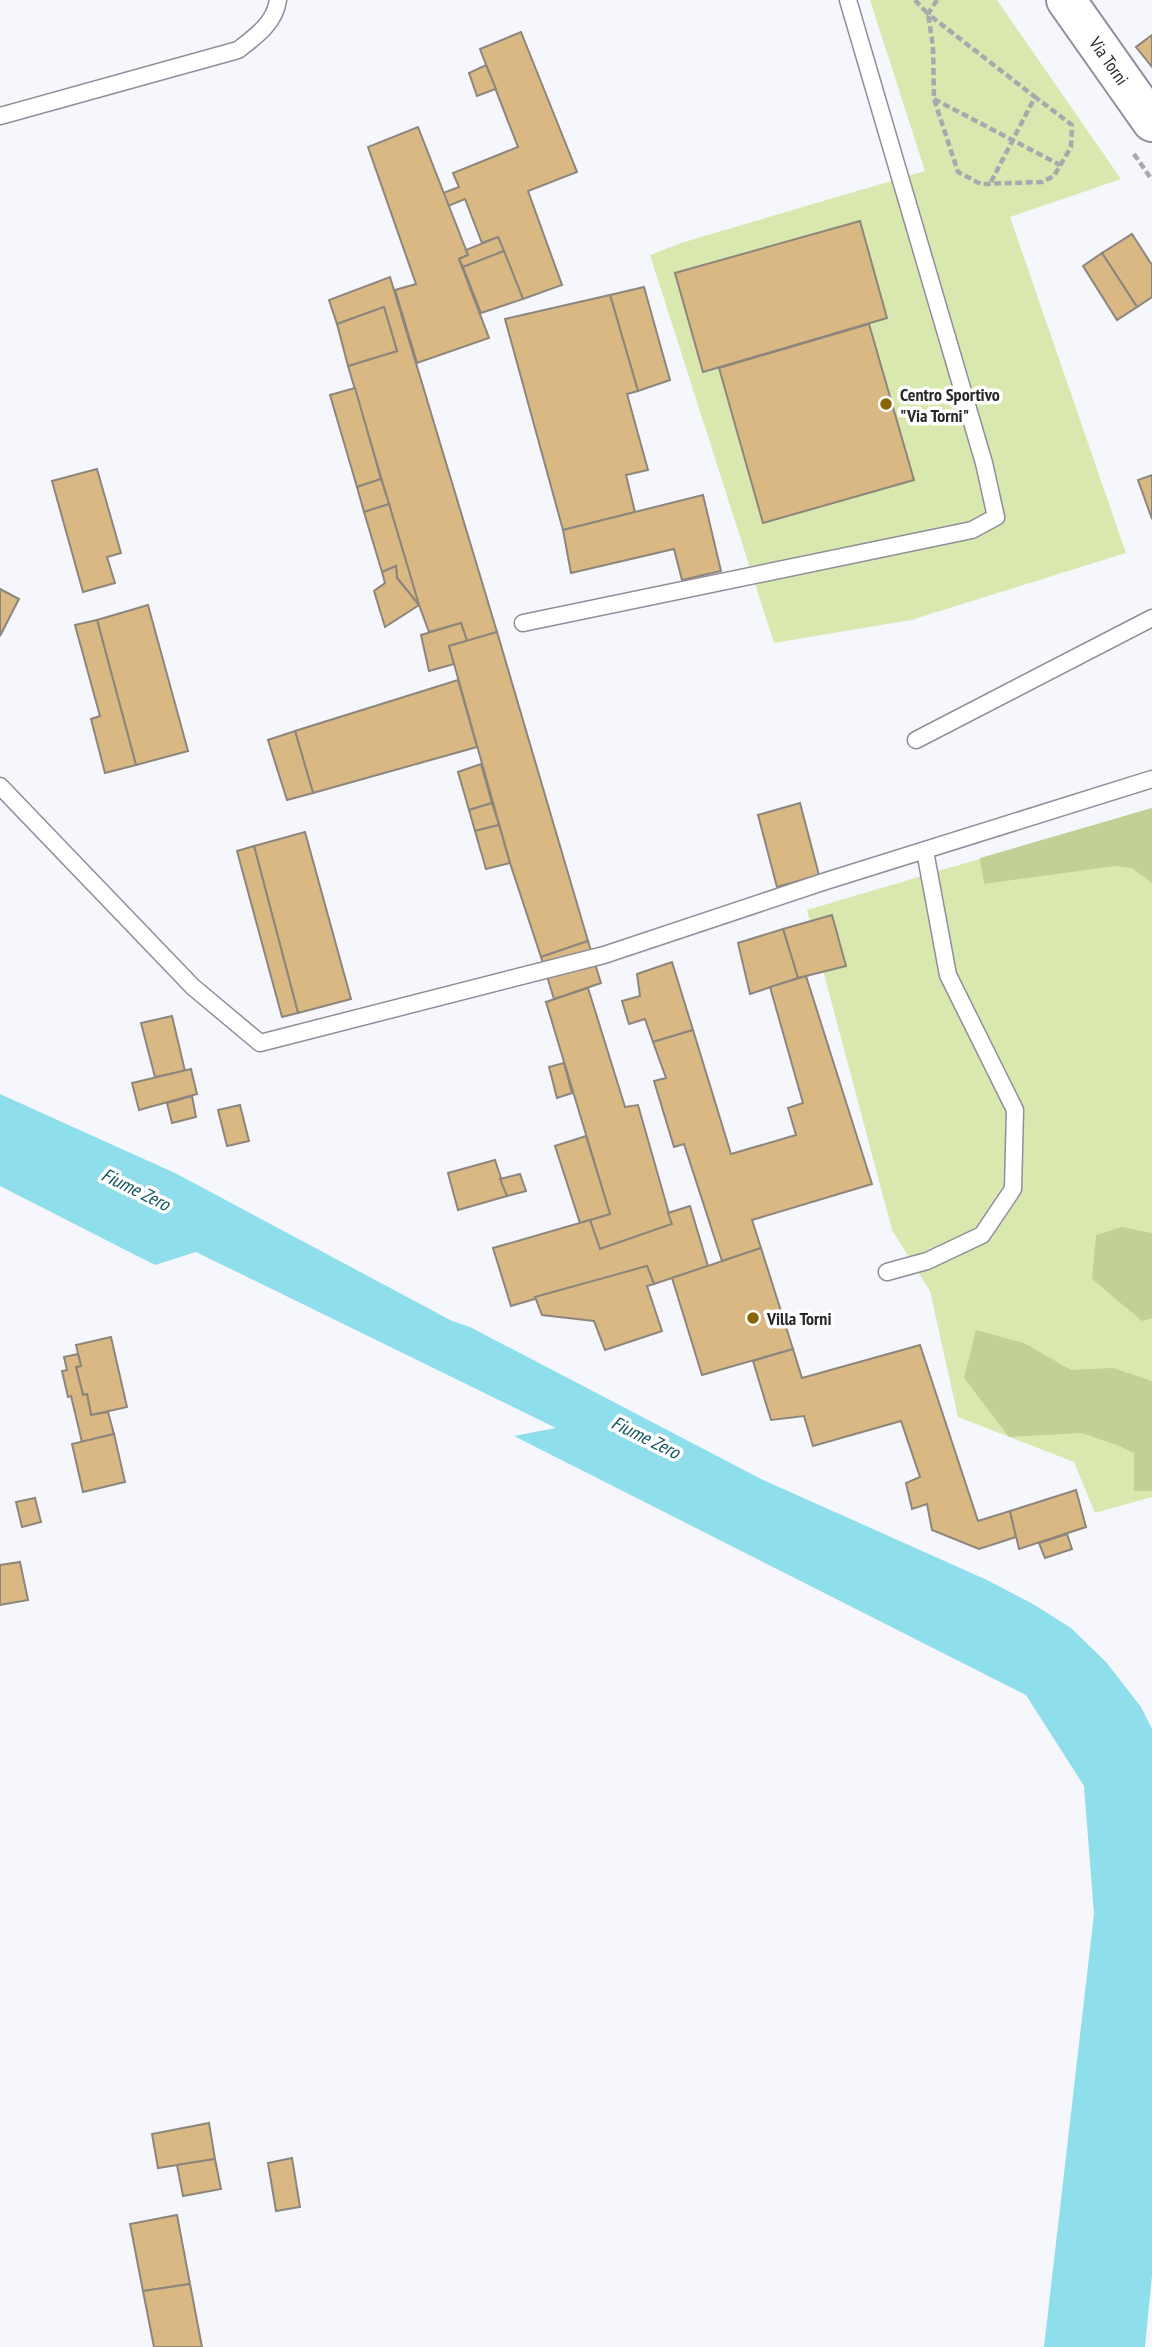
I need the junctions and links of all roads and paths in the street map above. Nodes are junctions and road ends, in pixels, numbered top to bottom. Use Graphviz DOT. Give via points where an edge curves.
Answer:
graph roads {
  1 [pos="278,0"];
  2 [pos="848,0"];
  3 [pos="915,0"];
  4 [pos="937,0"];
  5 [pos="1066,0"];
  6 [pos="928,14"];
  7 [pos="1035,97"];
  8 [pos="934,99"];
  9 [pos="0,116"];
  10 [pos="1152,122"];
  11 [pos="1013,140"];
  12 [pos="1060,165"];
  13 [pos="990,184"];
  14 [pos="1152,618"];
  15 [pos="523,623"];
  16 [pos="916,740"];
  17 [pos="1152,779"];
  18 [pos="0,786"];
  19 [pos="925,850"];
  20 [pos="887,1272"];
  1 -- 9 [label="lane" via="262,30 238,50"];
  2 -- 15 [label="lane" via="996,517 972,530"];
  3 -- 6 [label="path"];
  4 -- 6 [label="path"];
  5 -- 10 [label="main road, Via Torni"];
  6 -- 7 [label="path"];
  6 -- 8 [label="path"];
  7 -- 11 [label="path"];
  7 -- 12 [label="path" via="1072,125 1070,147"];
  8 -- 11 [label="path"];
  8 -- 13 [label="path" via="958,172"];
  11 -- 12 [label="path"];
  11 -- 13 [label="path"];
  12 -- 13 [label="path" via="1054,176 1042,182"];
  14 -- 16 [label="lane"];
  17 -- 19 [label="lane"];
  18 -- 19 [label="lane" via="193,987 260,1042 604,955"];
  19 -- 20 [label="lane" via="948,975 1015,1110 1013,1189 982,1235 927,1261"];
}
